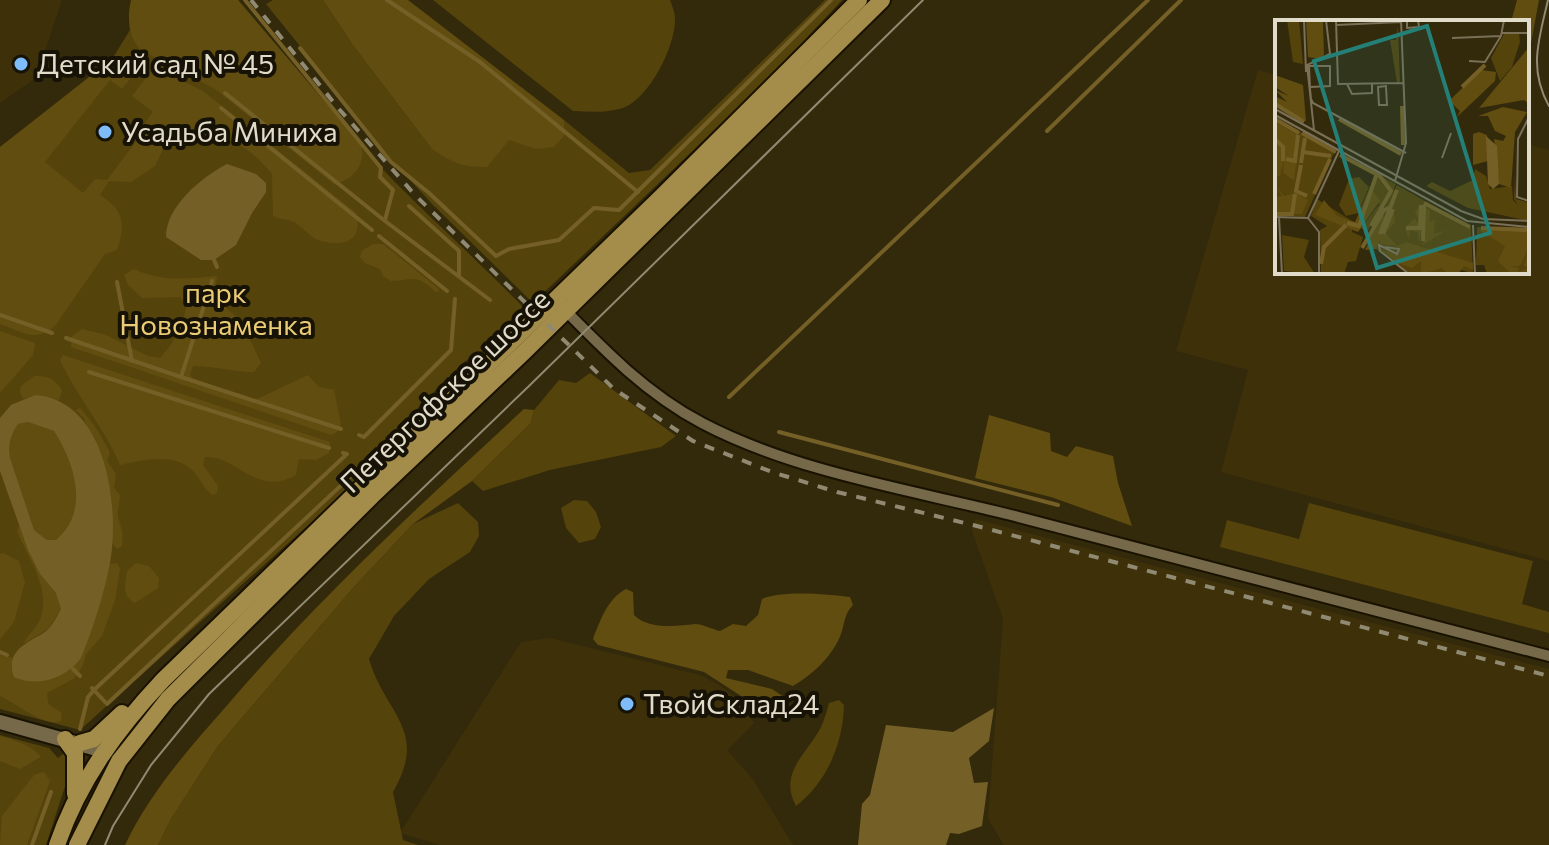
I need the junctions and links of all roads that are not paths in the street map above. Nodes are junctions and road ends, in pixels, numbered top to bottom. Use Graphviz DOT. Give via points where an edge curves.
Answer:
graph roads {
  1 [pos="859,0"];
  2 [pos="882,0"];
  3 [pos="561,306"];
  4 [pos="1549,656"];
  5 [pos="163,680"];
  6 [pos="0,722"];
  7 [pos="138,734"];
  8 [pos="89,747"];
  9 [pos="102,791"];
  10 [pos="74,800"];
  11 [pos="57,845"];
  12 [pos="77,845"];
  1 -- 3 [label="main road, Петергофское шоссе"];
  2 -- 3 [label="main road, Петергофское шоссе"];
  3 -- 4 [label="street" via="673,407 725,435 795,461"];
  3 -- 5 [label="main road, Петергофское шоссе"];
  3 -- 7 [label="main road, Петергофское шоссе" via="210,654"];
  5 -- 8 [label="main road, Петергофское шоссе"];
  5 -- 8 [label="main road"];
  6 -- 8 [label="street"];
  7 -- 8 [label="main road"];
  7 -- 9 [label="main road, Петергофское шоссе"];
  8 -- 9 [label="main road"];
  8 -- 10 [label="main road, Петергофское шоссе"];
  8 -- 10 [label="main road" via="75,753"];
  9 -- 12 [label="main road, Петергофское шоссе"];
  10 -- 11 [label="main road, Петергофское шоссе"];
}
